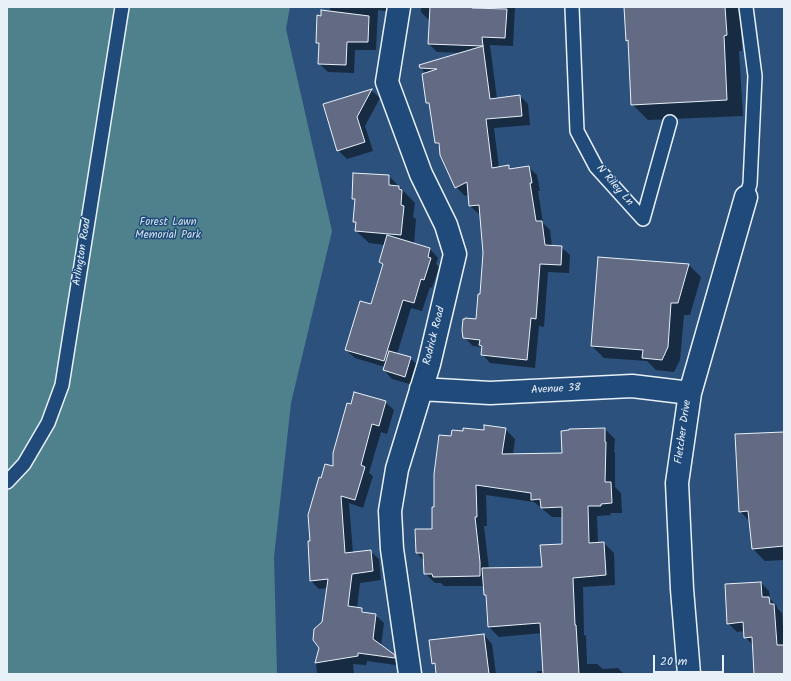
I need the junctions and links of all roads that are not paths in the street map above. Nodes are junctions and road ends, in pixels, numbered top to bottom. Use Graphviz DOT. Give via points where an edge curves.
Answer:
graph roads {
  1 [pos="122,7"];
  2 [pos="399,7"];
  3 [pos="572,7"];
  4 [pos="746,7"];
  5 [pos="670,122"];
  6 [pos="746,197"];
  7 [pos="421,388"];
  8 [pos="690,393"];
  9 [pos="7,482"];
  10 [pos="410,674"];
  11 [pos="689,674"];
  1 -- 9 [label="lane, Arlington Road" via="62,385 48,423 24,464"];
  2 -- 7 [label="street, Rodrick Road" via="387,82 420,174 446,225 455,254"];
  3 -- 5 [label="lane, N Riley Ln" via="577,131 596,167 643,218"];
  4 -- 6 [label="lane" via="756,76 750,184"];
  6 -- 8 [label="street, Fletcher Drive"];
  7 -- 8 [label="street, Avenue 38" via="490,393 632,386"];
  7 -- 10 [label="street, Rodrick Road" via="398,469 390,512 392,549"];
  8 -- 11 [label="street, Fletcher Drive" via="677,483"];
}
